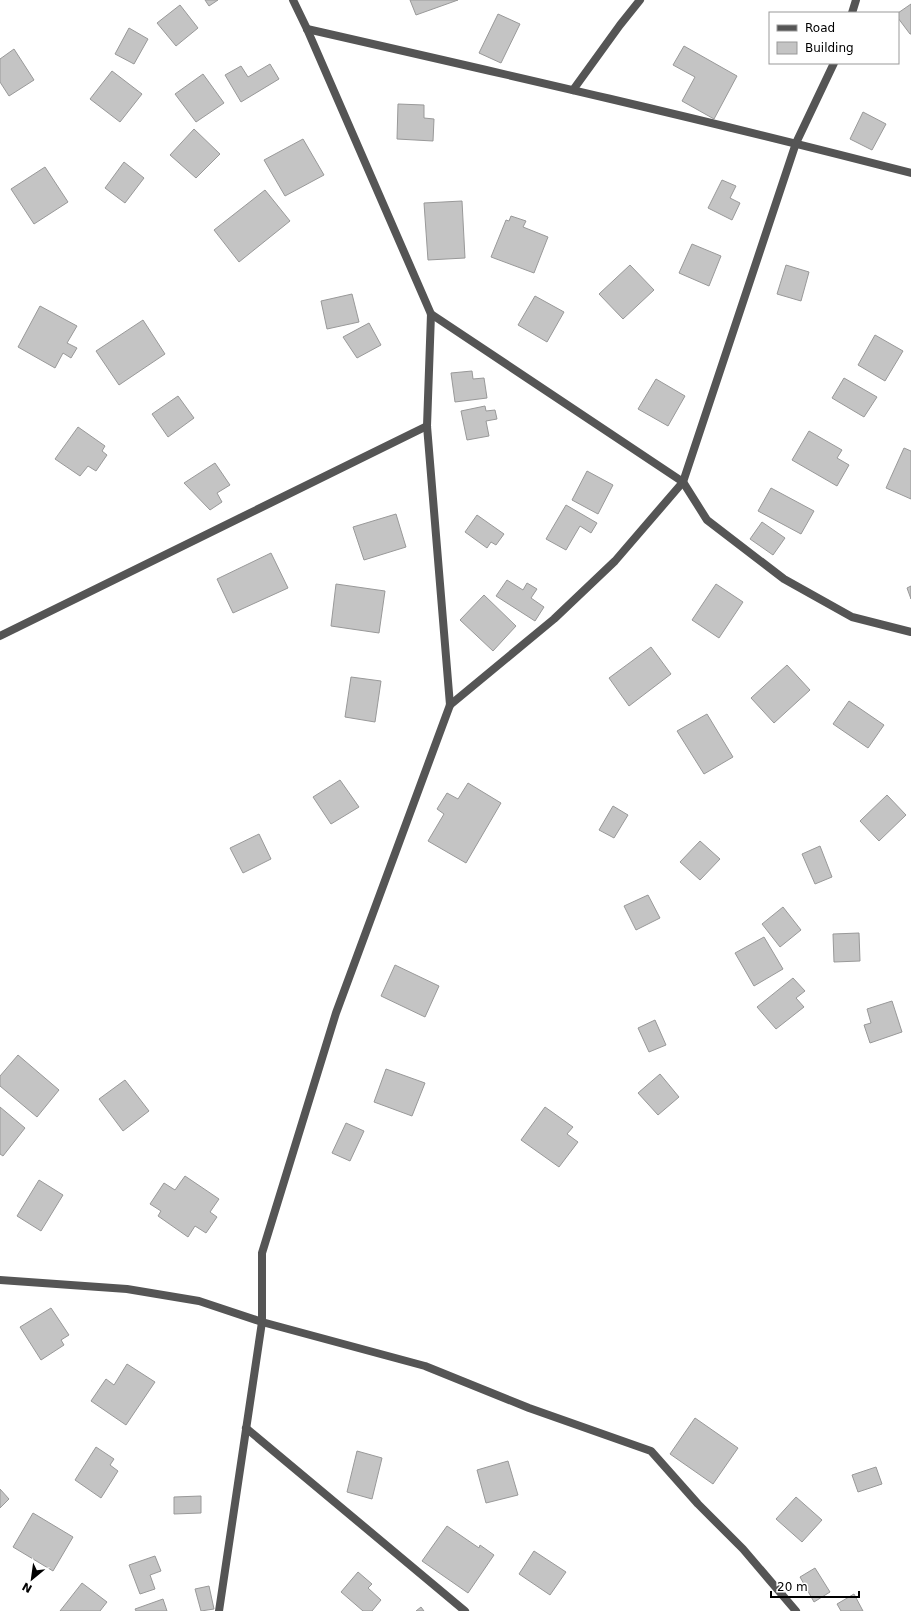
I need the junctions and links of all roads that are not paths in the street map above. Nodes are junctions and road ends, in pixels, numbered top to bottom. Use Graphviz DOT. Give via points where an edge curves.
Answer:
graph roads {
  1 [pos="293,0"];
  2 [pos="640,0"];
  3 [pos="856,0"];
  4 [pos="852,12"];
  5 [pos="307,28"];
  6 [pos="834,64"];
  7 [pos="573,90"];
  8 [pos="796,143"];
  9 [pos="911,173"];
  10 [pos="431,314"];
  11 [pos="427,426"];
  12 [pos="683,482"];
  13 [pos="911,632"];
  14 [pos="0,636"];
  15 [pos="450,705"];
  16 [pos="0,1280"];
  17 [pos="262,1322"];
  18 [pos="246,1428"];
  19 [pos="219,1611"];
  20 [pos="465,1611"];
  21 [pos="796,1611"];
  1 -- 5 [label="street"];
  2 -- 7 [label="street"];
  3 -- 4 [label="street"];
  5 -- 7 [label="street"];
  5 -- 10 [label="street"];
  6 -- 8 [label="street"];
  7 -- 8 [label="street"];
  8 -- 9 [label="street"];
  8 -- 12 [label="street"];
  10 -- 11 [label="street"];
  10 -- 12 [label="street"];
  11 -- 14 [label="street"];
  11 -- 15 [label="street"];
  12 -- 13 [label="street" via="708,520 784,579 852,616"];
  12 -- 15 [label="street" via="615,561 554,619"];
  15 -- 17 [label="street" via="336,1014 262,1253"];
  16 -- 17 [label="street" via="127,1289 199,1301"];
  17 -- 18 [label="street"];
  17 -- 21 [label="street" via="425,1366 529,1408 651,1451 698,1504 743,1549"];
  18 -- 19 [label="street"];
  18 -- 20 [label="street"];
}
